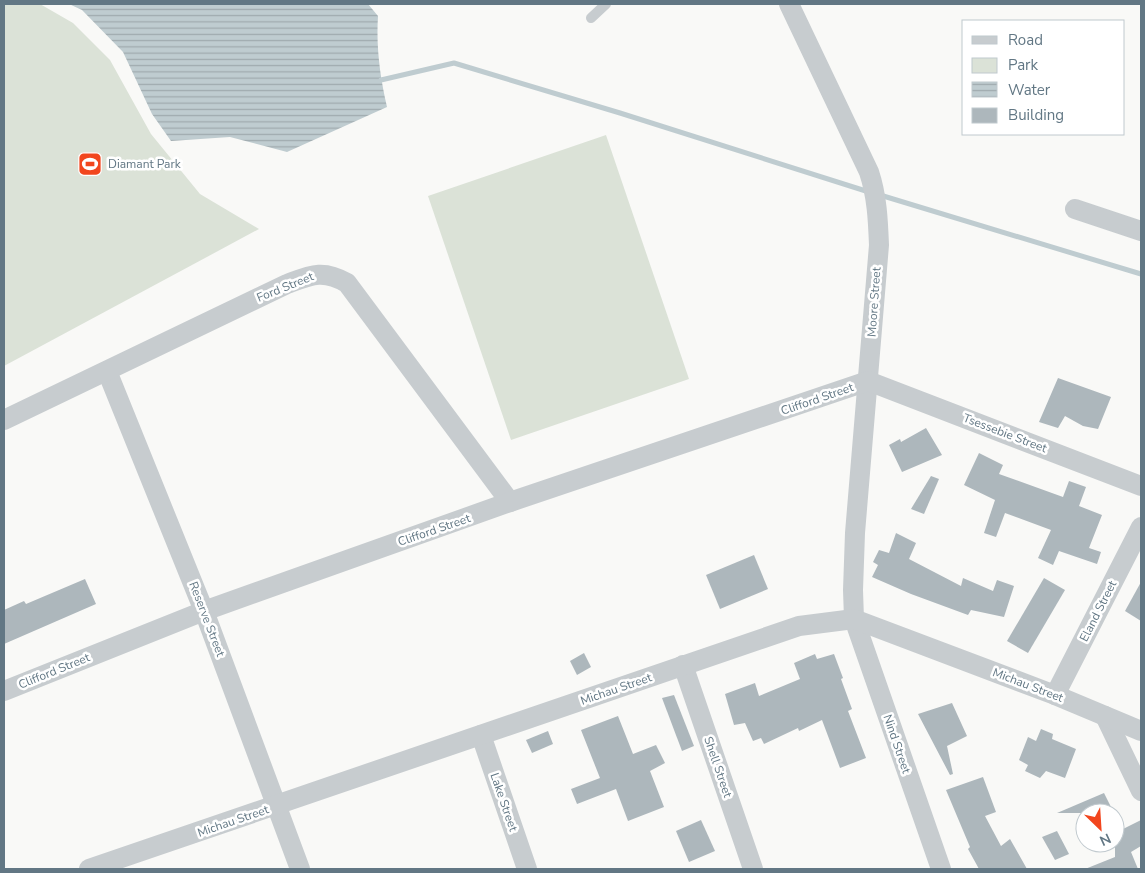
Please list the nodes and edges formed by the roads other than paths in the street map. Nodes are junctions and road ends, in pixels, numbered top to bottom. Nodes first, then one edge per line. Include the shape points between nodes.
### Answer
1 (606, 4) edge
2 (788, 4) edge
3 (591, 18) dead end
4 (1074, 209) dead end
5 (1141, 231) edge
6 (107, 371) junction
7 (868, 381) junction
8 (4, 420) edge
9 (1141, 486) edge
10 (510, 502) junction
11 (1141, 527) edge
12 (204, 611) junction
13 (854, 619) junction
14 (683, 665) junction
15 (4, 691) edge
16 (1055, 695) junction
17 (1105, 716) junction
18 (1141, 731) edge
19 (481, 735) junction
20 (1141, 791) edge
21 (276, 806) junction
22 (89, 869) edge
23 (300, 869) edge
24 (527, 869) edge
25 (753, 869) edge
26 (941, 869) edge

1 - 3 lane
2 - 7 street, Moore Street via 869,172 875,192 879,245
4 - 5 street
6 - 8 street, Ford Street
6 - 10 street, Ford Street via 286,284 320,273 335,276 347,283
6 - 12 street, Reserve Street
7 - 9 street, Tsessebie Street
7 - 10 street, Clifford Street
7 - 13 street, Moore Street via 855,533
10 - 12 street, Clifford Street
11 - 16 street, Eland Street
12 - 15 street, Clifford Street
12 - 21 street, Reserve Street
13 - 14 street, Michau Street via 798,626
13 - 16 street, Michau Street
13 - 26 street, Nind Street
14 - 19 street, Michau Street
14 - 25 street, Shell Street
16 - 17 street, Michau Street
17 - 18 street, Michau Street
17 - 20 street
19 - 21 street, Michau Street
19 - 24 street, Lake Street
21 - 22 street, Michau Street
21 - 23 street, Reserve Street

